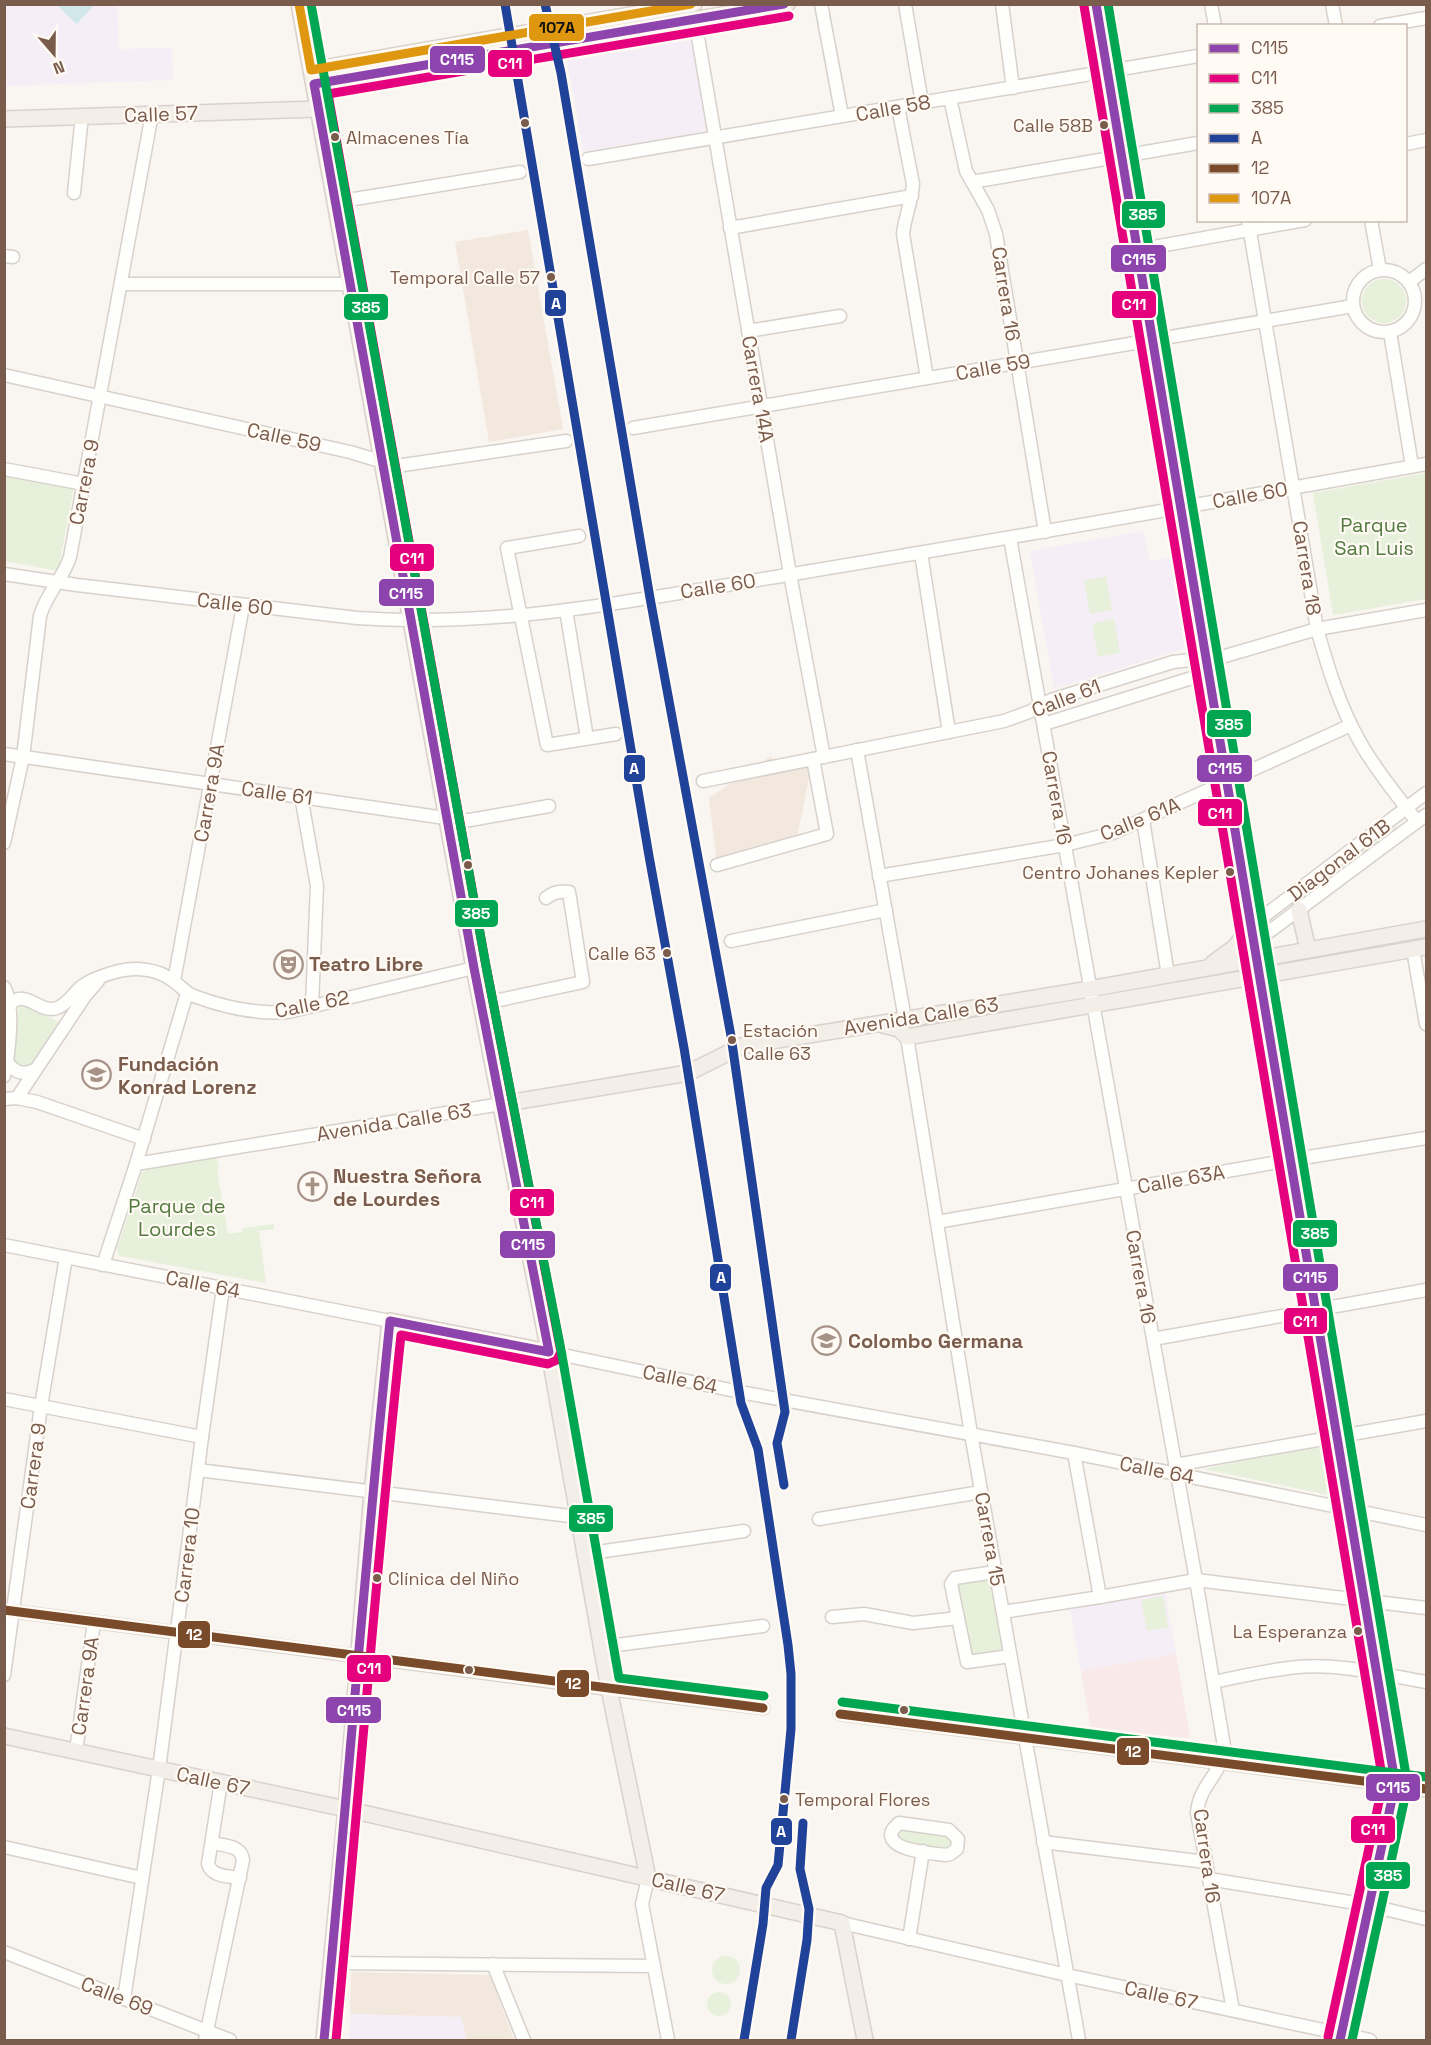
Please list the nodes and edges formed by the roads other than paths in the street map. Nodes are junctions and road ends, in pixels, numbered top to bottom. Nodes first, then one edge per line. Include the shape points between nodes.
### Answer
1 (299, 4) edge
2 (694, 4) edge
3 (787, 4) edge
4 (821, 4) edge
5 (906, 4) edge
6 (1002, 4) edge
7 (1096, 4) edge
8 (1211, 4) edge
9 (1332, 4) edge
10 (747, 8) edge
11 (1426, 18) edge
12 (695, 20) junction
13 (1215, 24) edge
14 (1336, 24) edge
15 (1392, 24) edge
16 (1197, 56) edge
17 (1107, 72) junction
18 (312, 77) junction
19 (1012, 88) junction
20 (950, 98) junction
21 (922, 103) junction
22 (898, 107) junction
23 (318, 109) junction
24 (152, 114) junction
25 (82, 116) junction
26 (842, 117) junction
27 (4, 118) edge
28 (714, 138) junction
29 (1426, 140) edge
30 (1197, 142) edge
31 (1407, 144) edge
32 (1121, 156) junction
33 (588, 159) dead end
34 (520, 172) dead end
35 (972, 182) junction
36 (75, 193) dead end
37 (912, 196) junction
38 (336, 202) junction
39 (1283, 222) edge
40 (1371, 222) edge
41 (1249, 225) edge
42 (730, 228) junction
43 (1137, 250) junction
44 (1426, 269) edge
45 (1380, 270) junction
46 (1409, 282) junction
47 (121, 284) junction
48 (351, 284) junction
49 (1353, 306) junction
50 (1414, 309) junction
51 (1426, 314) edge
52 (840, 316) dead end
53 (1265, 321) junction
54 (748, 331) junction
55 (1390, 332) junction
56 (1152, 340) junction
57 (1017, 363) junction
58 (4, 375) edge
59 (927, 378) junction
60 (101, 397) junction
61 (761, 407) junction
62 (633, 428) dead end
63 (566, 441) dead end
64 (383, 462) junction
65 (1426, 464) edge
66 (1412, 466) junction
67 (4, 469) edge
68 (84, 484) junction
69 (1293, 488) junction
70 (1181, 508) junction
71 (1045, 532) junction
72 (579, 536) dead end
73 (1010, 538) junction
74 (921, 553) junction
75 (4, 574) edge
76 (790, 574) junction
77 (58, 582) junction
78 (243, 606) junction
79 (566, 610) junction
80 (1426, 610) edge
81 (520, 615) junction
82 (411, 621) junction
83 (1317, 629) junction
84 (1206, 666) junction
85 (1041, 705) junction
86 (1044, 724) junction
87 (1351, 725) junction
88 (949, 732) junction
89 (616, 734) dead end
90 (587, 738) junction
91 (856, 750) junction
92 (4, 754) edge
93 (23, 757) junction
94 (818, 758) junction
95 (703, 781) dead end
96 (1226, 782) junction
97 (210, 784) junction
98 (1426, 793) edge
99 (301, 796) junction
100 (549, 806) dead end
101 (1407, 808) junction
102 (1422, 818) edge
103 (447, 819) junction
104 (1143, 820) junction
105 (4, 843) edge
106 (1065, 845) junction
107 (717, 865) dead end
108 (879, 876) junction
109 (546, 898) dead end
110 (886, 910) junction
111 (1299, 910) junction
112 (1251, 926) junction
113 (1426, 929) edge
114 (731, 941) dead end
115 (1420, 949) edge
116 (1308, 950) junction
117 (1256, 951) junction
118 (474, 968) junction
119 (1201, 969) junction
120 (1168, 975) junction
121 (102, 976) junction
122 (1260, 977) junction
123 (174, 981) junction
124 (4, 987) edge
125 (1091, 988) junction
126 (187, 993) junction
127 (10, 1003) junction
128 (482, 1004) junction
129 (312, 1005) junction
130 (1094, 1006) junction
131 (905, 1018) junction
132 (1426, 1024) edge
133 (866, 1025) junction
134 (907, 1037) junction
135 (7, 1062) junction
136 (34, 1070) junction
137 (4, 1076) edge
138 (11, 1099) edge
139 (501, 1104) junction
140 (1426, 1138) edge
141 (144, 1139) junction
142 (1290, 1160) junction
143 (136, 1164) junction
144 (1125, 1189) junction
145 (937, 1222) junction
146 (4, 1245) edge
147 (66, 1257) junction
148 (103, 1265) junction
149 (223, 1288) junction
150 (1426, 1290) edge
151 (1315, 1310) junction
152 (390, 1321) junction
153 (1152, 1339) junction
154 (549, 1352) junction
155 (4, 1399) edge
156 (41, 1406) junction
157 (1426, 1421) edge
158 (971, 1434) junction
159 (202, 1437) junction
160 (1336, 1437) junction
161 (1074, 1453) junction
162 (1176, 1469) junction
163 (198, 1470) junction
164 (372, 1492) junction
165 (981, 1492) junction
166 (1348, 1509) junction
167 (578, 1517) junction
168 (819, 1519) dead end
169 (1426, 1525) edge
170 (744, 1531) dead end
171 (584, 1554) junction
172 (995, 1572) junction
173 (1196, 1580) junction
174 (1100, 1597) junction
175 (1364, 1600) junction
176 (1426, 1608) edge
177 (9, 1610) edge
178 (1002, 1612) junction
179 (832, 1617) dead end
180 (958, 1618) junction
181 (94, 1622) junction
182 (763, 1626) dead end
183 (177, 1633) junction
184 (601, 1647) junction
185 (359, 1656) junction
186 (1010, 1656) junction
187 (1376, 1673) junction
188 (4, 1675) edge
189 (1214, 1682) junction
190 (1426, 1682) edge
191 (609, 1689) junction
192 (763, 1708) dead end
193 (840, 1714) dead end
194 (4, 1736) edge
195 (1025, 1738) junction
196 (76, 1751) junction
197 (1221, 1763) junction
198 (159, 1769) junction
199 (221, 1782) junction
200 (1394, 1785) junction
201 (1426, 1789) edge
202 (346, 1809) junction
203 (1043, 1842) junction
204 (212, 1843) junction
205 (4, 1847) edge
206 (923, 1851) junction
207 (1206, 1862) junction
208 (142, 1878) junction
209 (240, 1878) junction
210 (648, 1878) junction
211 (1209, 1879) junction
212 (1368, 1905) junction
213 (1426, 1919) edge
214 (842, 1923) junction
215 (909, 1939) junction
216 (4, 1952) edge
217 (331, 1963) junction
218 (493, 1964) junction
219 (654, 1966) junction
220 (1067, 1975) junction
221 (123, 1999) junction
222 (1233, 2010) junction
223 (206, 2036) edge
224 (1341, 2037) edge
225 (230, 2040) edge
226 (324, 2040) edge
227 (524, 2040) edge
228 (668, 2040) edge
229 (865, 2040) edge
230 (1079, 2040) edge
231 (1370, 2040) edge

1 - 18 main road
2 - 18 main road
3 - 10 main road
4 - 26 street
5 - 21 street
6 - 19 street
7 - 17 main road
8 - 13 street
9 - 14 street
10 - 12 main road
11 - 15 street
12 - 18 main road
12 - 28 street, Carrera 14A
16 - 17 street, Calle 58
17 - 19 street, Calle 58
17 - 32 main road
18 - 23 main road
19 - 20 street, Calle 58
20 - 21 street, Calle 58
20 - 35 street, Carrera 16 via 966,171
21 - 22 street, Calle 58
22 - 26 street, Calle 58
22 - 37 street
23 - 24 main road, Calle 57
23 - 38 main road
24 - 25 main road, Calle 57
24 - 47 street, Carrera 9
25 - 27 main road, Calle 57
25 - 36 street
26 - 28 street, Calle 58
28 - 33 street, Calle 58
28 - 42 street, Carrera 14A
29 - 31 street
30 - 32 street
32 - 35 street
32 - 43 main road
34 - 38 street
35 - 57 street, Carrera 16 via 996,234
37 - 42 street
37 - 59 street via 903,234
38 - 48 main road
39 - 41 street
40 - 45 street
41 - 43 street
41 - 53 street, Carrera 18
42 - 54 street, Carrera 14A
43 - 56 main road
44 - 46 street
45 - 46 street via 1396,272
45 - 49 street via 1362,280 1354,292
46 - 50 street via 1415,295
47 - 48 street
47 - 60 street, Carrera 9
48 - 64 main road
49 - 53 street, Calle 59
49 - 55 street via 1363,324 1376,331
50 - 51 street
50 - 55 street via 1408,321
52 - 54 street
53 - 56 street, Calle 59
53 - 69 street, Carrera 18
54 - 61 street, Carrera 14A
55 - 66 street
56 - 57 street, Calle 59
56 - 70 main road
57 - 59 street, Calle 59
57 - 71 street, Carrera 16
58 - 60 street, Calle 59
59 - 61 street, Calle 59
60 - 64 street, Calle 59
60 - 68 street, Carrera 9
61 - 62 street, Calle 59
61 - 76 street, Carrera 14A
63 - 64 street, Calle 59 via 418,464
64 - 82 main road
65 - 66 street, Calle 60
66 - 69 street, Calle 60
67 - 68 street
68 - 77 street, Carrera 9 via 70,557
69 - 70 street, Calle 60
69 - 83 street, Carrera 18
70 - 71 street, Calle 60
70 - 84 main road
71 - 73 street, Calle 60
72 - 81 street via 507,548
73 - 74 street, Calle 60
73 - 85 street, Carrera 16
74 - 76 street, Calle 60
74 - 88 street
75 - 77 street, Calle 60
76 - 79 street, Calle 60
76 - 94 street, Carrera 14A
77 - 78 street, Calle 60
77 - 93 street, Carrera 9 via 40,616
78 - 82 street, Calle 60
78 - 97 street, Carrera 9A
79 - 81 street, Calle 60
79 - 90 street
80 - 83 street, Calle 61
81 - 82 street, Calle 60
81 - 90 street via 547,745
82 - 103 main road
83 - 84 street, Calle 61 via 1225,656
83 - 87 street, Carrera 18
84 - 85 street, Calle 61 via 1173,662
84 - 86 street, Calle 61
84 - 96 main road
85 - 86 street, Carrera 16
85 - 88 street, Calle 61 via 1004,721
86 - 106 street, Carrera 16
87 - 96 street, Calle 61A
87 - 101 street, Carrera 18 via 1373,763
88 - 91 street, Calle 61
89 - 90 street
91 - 94 street, Calle 61
91 - 108 street
92 - 93 street, Calle 61
93 - 97 street, Calle 61
93 - 105 street, Carrera 9
94 - 95 street, Calle 61
94 - 107 street, Carrera 14A via 827,834
96 - 104 street, Calle 61A
96 - 112 main road
97 - 99 street, Calle 61
97 - 123 street, Carrera 9A
98 - 101 street, Diagonal 61B
99 - 103 street, Calle 61
99 - 129 street via 317,886
100 - 103 street, Calle 61 via 470,820
101 - 102 street, Carrera 18
101 - 112 street, Diagonal 61B
102 - 111 street, Diagonal 61B
103 - 118 main road
104 - 106 street, Calle 61A via 1113,833
104 - 120 street
106 - 108 street, Calle 61A
106 - 125 street, Carrera 16
108 - 110 street
109 - 128 street via 553,893 569,892 583,982
110 - 114 street
110 - 131 street
111 - 116 main road
111 - 117 street, Diagonal 61B
112 - 117 main road
112 - 119 main road via 1229,953
113 - 116 main road, Avenida Calle 63
115 - 122 main road, Avenida Calle 63
115 - 132 street
116 - 117 main road, Avenida Calle 63
117 - 119 main road, Avenida Calle 63
117 - 122 main road
118 - 128 main road
118 - 129 street, Calle 62
119 - 120 main road, Avenida Calle 63
120 - 125 main road, Avenida Calle 63
121 - 123 street, Calle 62 via 142,969
121 - 127 street, Calle 62 via 84,985 58,1008 47,1009 24,999
121 - 136 street
122 - 130 main road, Avenida Calle 63
122 - 142 main road
123 - 126 street, Calle 62
124 - 127 street
125 - 130 street, Carrera 16
125 - 131 main road, Avenida Calle 63
126 - 129 street, Calle 62 via 272,1013
126 - 141 street
127 - 135 street
128 - 139 main road
130 - 134 main road, Avenida Calle 63
130 - 144 street, Carrera 16
131 - 133 main road, Avenida Calle 63
133 - 134 main road via 892,1026
133 - 139 main road, Avenida Calle 63 via 742,1046 688,1073
134 - 145 street, Carrera 15
135 - 136 street via 16,1072
135 - 137 street
136 - 138 street
138 - 141 street via 37,1102
139 - 143 street, Avenida Calle 63
139 - 154 main road
140 - 142 street, Calle 63A
141 - 143 street
142 - 144 street, Calle 63A
142 - 151 main road
143 - 148 street
144 - 145 street, Calle 63A
144 - 153 street, Carrera 16
145 - 158 street, Carrera 15
146 - 147 street, Calle 64
147 - 148 street, Calle 64
147 - 156 street, Carrera 9
148 - 149 street, Calle 64
149 - 152 street, Calle 64
149 - 159 street, Carrera 10
150 - 151 street
151 - 153 street
151 - 160 main road
152 - 154 main road, Calle 64
152 - 164 main road
153 - 162 street, Carrera 16
154 - 158 street, Calle 64
154 - 167 main road
155 - 156 street
156 - 159 street
156 - 177 street, Carrera 9
157 - 160 street
158 - 161 street, Calle 64
158 - 165 street, Carrera 15
159 - 163 street, Carrera 10
160 - 162 street
160 - 166 main road
161 - 162 street, Calle 64
161 - 174 street
162 - 166 street, Calle 64
162 - 173 street, Carrera 16
163 - 164 street
163 - 183 street, Carrera 10
164 - 167 street
164 - 185 main road
165 - 168 street
165 - 172 street, Carrera 15
166 - 169 street, Calle 64
166 - 175 main road
167 - 171 main road
170 - 171 street
171 - 184 main road
172 - 178 street, Carrera 15
172 - 180 street via 952,1580
173 - 174 street
173 - 175 street
173 - 189 street, Carrera 16
174 - 178 street
175 - 176 street
175 - 187 main road
177 - 181 street
177 - 188 street, Carrera 9
178 - 186 street, Carrera 15
179 - 180 street via 864,1614 914,1623
180 - 186 street via 967,1662
181 - 183 street
181 - 196 street, Carrera 9A
182 - 184 street
183 - 185 street
183 - 198 street, Carrera 10
184 - 191 main road
185 - 191 street
185 - 202 main road
186 - 195 street, Carrera 15
187 - 189 street via 1299,1667
187 - 190 street
187 - 200 main road
189 - 197 street, Carrera 16 via 1224,1746
191 - 192 street
191 - 210 main road
193 - 195 street
194 - 196 main road, Calle 67
195 - 197 street
195 - 203 street, Carrera 15
196 - 198 main road, Calle 67
197 - 200 street
197 - 207 street, Carrera 16 via 1198,1802
198 - 199 main road, Calle 67
198 - 208 street, Carrera 10
199 - 202 main road, Calle 67
199 - 204 street
200 - 201 main road
200 - 212 main road
202 - 210 main road, Calle 67
202 - 217 main road
203 - 207 street
203 - 220 street, Carrera 15
204 - 209 street via 238,1848 242,1853
204 - 209 street via 210,1870
205 - 208 street
206 - 206 street via 950,1854 957,1849 958,1839 949,1830 903,1823 893,1829 895,1845
206 - 215 street
207 - 211 street, Carrera 16
208 - 221 street, Carrera 10
209 - 223 street
210 - 214 main road, Calle 67
210 - 219 street via 642,1904
211 - 212 street
211 - 222 street, Carrera 16
212 - 213 street
212 - 224 main road
214 - 215 street, Calle 67
214 - 229 main road
215 - 220 street, Calle 67
216 - 221 street, Calle 69
217 - 218 street
217 - 226 main road
218 - 219 street
218 - 227 street
219 - 228 street
220 - 222 street, Calle 67
220 - 230 street, Carrera 15
221 - 223 street, Calle 69
222 - 224 street, Calle 67
223 - 225 street, Calle 69
224 - 231 street, Calle 67

